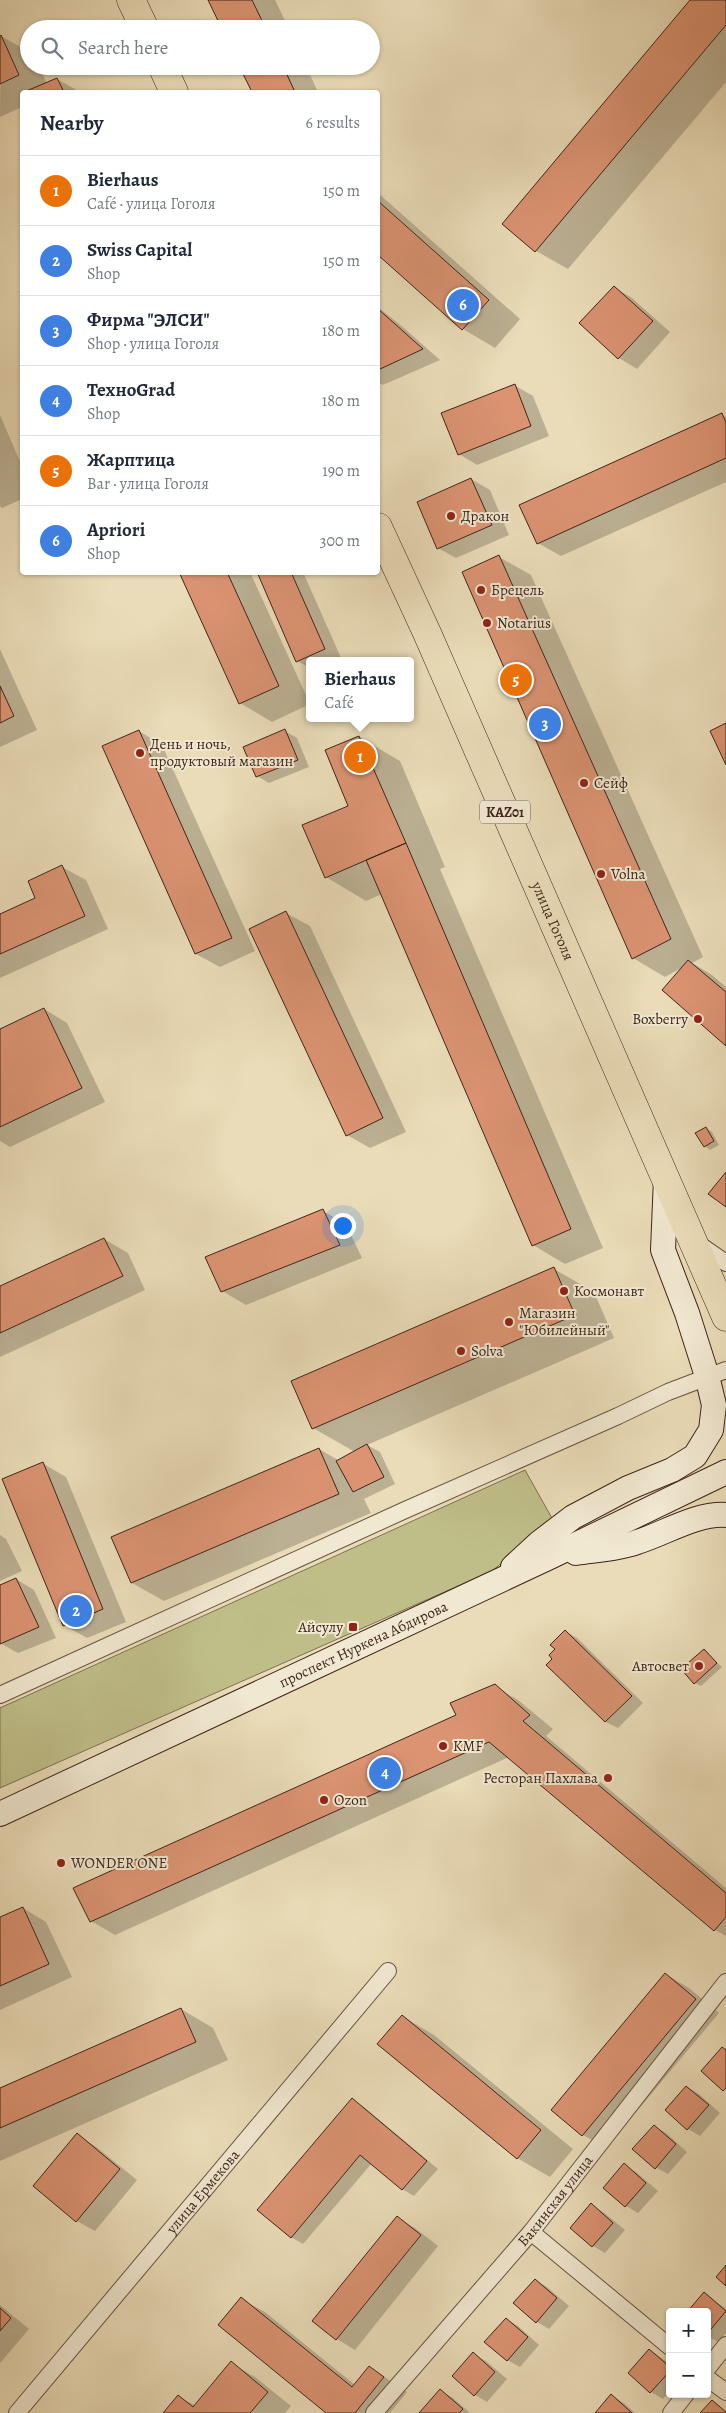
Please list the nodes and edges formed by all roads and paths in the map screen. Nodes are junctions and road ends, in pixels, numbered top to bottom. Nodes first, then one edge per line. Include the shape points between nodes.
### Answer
1 (131, 0) edge
2 (140, 20) edge
3 (166, 75) edge
4 (173, 90) edge
5 (380, 531) edge
6 (666, 1177) junction
7 (694, 1242) junction
8 (726, 1263) edge
9 (726, 1317) edge
10 (716, 1373) edge
11 (726, 1472) edge
12 (726, 1514) edge
13 (550, 1557) junction
14 (497, 1582) junction
15 (0, 1695) edge
16 (0, 1814) edge
17 (388, 1971) dead end
18 (726, 1982) edge
19 (531, 2232) junction
20 (666, 2344) edge
21 (726, 2345) edge
22 (711, 2364) edge
23 (711, 2381) edge
24 (726, 2392) edge
25 (683, 2398) edge
26 (17, 2413) edge
27 (374, 2413) edge
28 (671, 2413) edge

1 - 2 highway
3 - 4 highway
5 - 6 highway, улица Гоголя / KАZ01
6 - 7 highway, улица Гоголя / KАZ01
6 - 10 main road via 663,1250
7 - 8 street
7 - 9 highway, улица Гоголя / KАZ01
10 - 14 main road via 711,1430 695,1456 573,1517
10 - 15 street via 403,1511
11 - 13 main road, проспект Нуркена Абдирова
12 - 13 main road via 683,1524 636,1543
13 - 14 main road, проспект Нуркена Абдирова
14 - 16 main road, проспект Нуркена Абдирова
17 - 26 street, улица Ермекова
18 - 19 street, Бакинская улица
19 - 20 street
19 - 27 street, Бакинская улица
21 - 22 street
23 - 24 street
25 - 28 street

